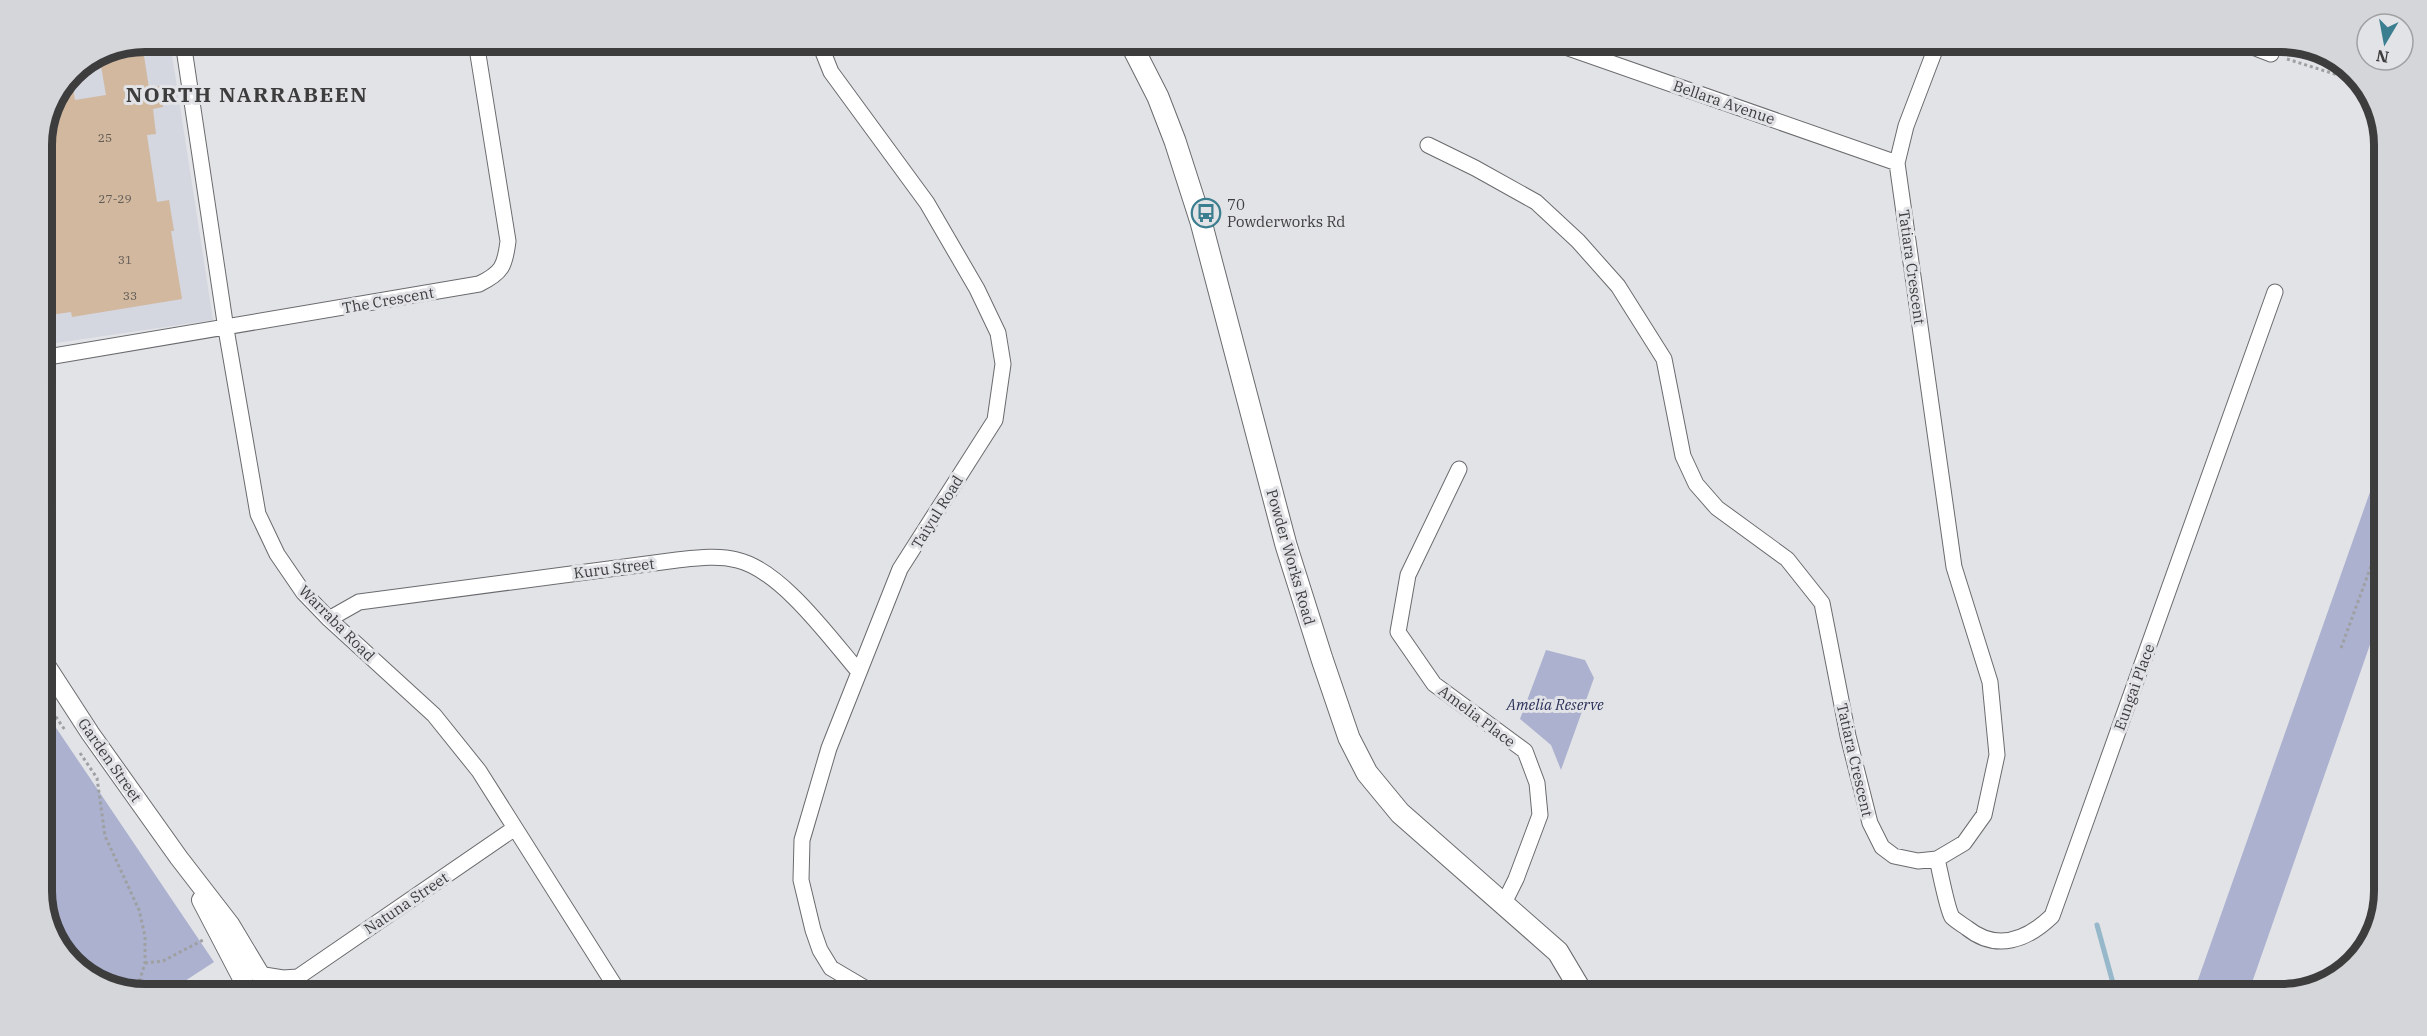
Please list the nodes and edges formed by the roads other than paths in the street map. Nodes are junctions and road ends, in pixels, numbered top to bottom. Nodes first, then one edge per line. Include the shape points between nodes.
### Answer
1 (184, 52) edge
2 (478, 52) edge
3 (823, 52) edge
4 (1135, 52) edge
5 (1580, 52) edge
6 (1934, 52) edge
7 (2266, 52) edge
8 (2271, 54) road end
9 (1428, 145) dead end
10 (1897, 163) junction
11 (2275, 292) dead end
12 (225, 329) junction
13 (53, 356) edge
14 (1459, 469) dead end
15 (329, 619) junction
16 (859, 672) junction
17 (53, 676) edge
18 (515, 828) junction
19 (179, 858) junction
20 (1937, 859) junction
21 (1504, 903) junction
22 (258, 974) junction
23 (298, 977) junction
24 (245, 984) edge
25 (265, 984) edge
26 (293, 984) edge
27 (614, 984) edge
28 (858, 984) edge
29 (1577, 984) edge

1 - 12 street, Warraba Road
2 - 12 street, The Crescent via 508,241 505,260 493,278 479,284
3 - 16 street, Taiyul Road via 831,72 927,203 977,289 998,333 1003,364 995,420 900,569
4 - 21 main road, Powder Works Road via 1158,97 1198,212 1286,545 1349,738 1367,773 1400,813
5 - 10 street, Bellara Avenue
6 - 10 street, Tatiara Crescent via 1906,126
7 - 8 street
9 - 20 street, Tatiara Crescent via 1536,202 1618,286 1664,359 1683,456 1696,484 1717,508 1787,559 1822,603 1848,736 1870,823 1882,847 1894,856 1917,861
10 - 20 street, Tatiara Crescent via 1954,567 1990,682 1997,755 1984,814 1964,843
11 - 20 street, Eungai Place via 2052,916 2037,931 2020,939 1999,941 1977,936 1952,916
12 - 13 street, The Crescent
12 - 15 street, Warraba Road via 258,514 283,564
14 - 21 street, Amelia Place via 1408,575 1398,632 1434,684 1525,751 1537,783 1540,815
15 - 16 street, Kuru Street via 359,602 703,557 737,560 762,571 794,597
15 - 18 street, Warraba Road via 434,715 479,771
16 - 28 street, Taiyul Road via 829,748 802,840 801,880 820,950 831,968
17 - 19 street, Garden Street
18 - 23 street, Natuna Street
18 - 27 street, Warraba Road
19 - 22 street, Garden Street via 230,924
19 - 24 street, Garden Street
21 - 29 main road, Powder Works Road via 1558,952
22 - 23 street
22 - 25 street, Garden Street
23 - 26 street, Natuna Street

